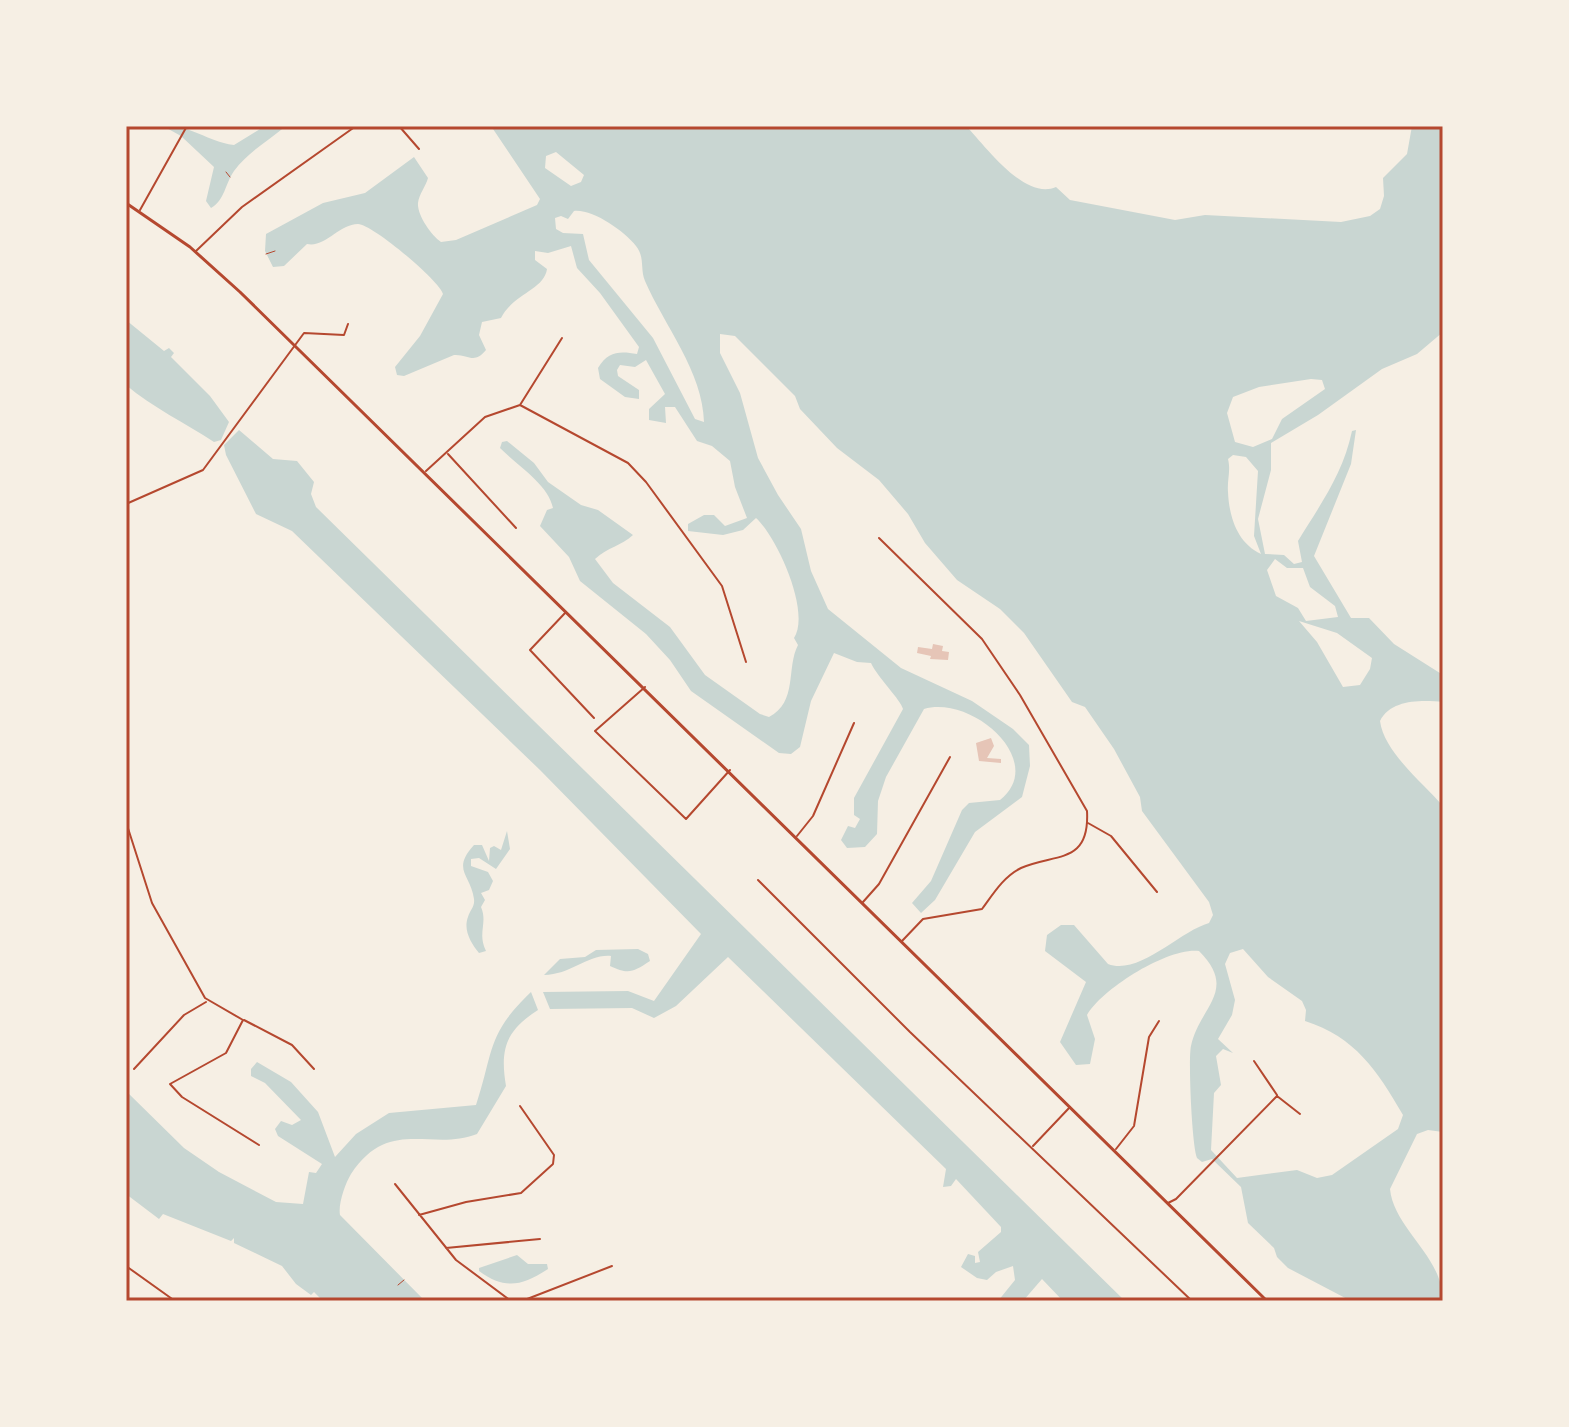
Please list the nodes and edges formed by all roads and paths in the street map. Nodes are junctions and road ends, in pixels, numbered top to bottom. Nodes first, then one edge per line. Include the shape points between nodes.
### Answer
1 (187, 126) edge
2 (356, 126) edge
3 (399, 126) edge
4 (419, 149) dead end
5 (226, 172) dead end
6 (230, 177) dead end
7 (126, 203) edge
8 (140, 211) junction
9 (195, 251) junction
10 (275, 251) dead end
11 (266, 254) dead end
12 (348, 324) dead end
13 (562, 338) dead end
14 (294, 345) junction
15 (520, 405) junction
16 (447, 453) junction
17 (425, 472) junction
18 (126, 504) edge
19 (516, 528) dead end
20 (879, 538) dead end
21 (567, 612) junction
22 (746, 662) dead end
23 (645, 687) junction
24 (594, 718) dead end
25 (854, 723) dead end
26 (950, 757) dead end
27 (730, 770) junction
28 (126, 822) edge
29 (1087, 823) junction
30 (797, 836) junction
31 (758, 880) dead end
32 (1157, 892) dead end
33 (863, 903) junction
34 (902, 942) junction
35 (207, 1001) junction
36 (243, 1020) junction
37 (1159, 1021) dead end
38 (1254, 1061) dead end
39 (134, 1069) dead end
40 (314, 1069) dead end
41 (1277, 1096) junction
42 (520, 1106) dead end
43 (1070, 1107) junction
44 (1300, 1114) dead end
45 (259, 1145) dead end
46 (1033, 1146) dead end
47 (1115, 1150) junction
48 (395, 1184) dead end
49 (1166, 1203) junction
50 (419, 1215) junction
51 (540, 1239) dead end
52 (445, 1248) junction
53 (126, 1266) edge
54 (612, 1266) dead end
55 (404, 1280) dead end
56 (398, 1285) dead end
57 (175, 1301) edge
58 (511, 1301) edge
59 (522, 1301) edge
60 (1192, 1301) edge
61 (1267, 1301) edge

1 - 8 street
2 - 9 street via 242,207
3 - 4 street
5 - 6 path
7 - 8 street
8 - 9 street
9 - 14 street
10 - 11 path
12 - 14 street via 344,335 304,333
13 - 15 street
14 - 17 street
14 - 18 street via 203,470
15 - 16 street via 485,417
15 - 22 street via 628,463 646,482 722,586
16 - 17 street
16 - 19 street
17 - 21 street
20 - 29 street via 982,639 1043,733 1087,811
21 - 23 street
21 - 24 street via 530,650
23 - 27 street
23 - 27 street via 595,731 613,750 686,819
25 - 30 street via 813,816
26 - 33 street via 879,884
27 - 30 street
28 - 35 street via 152,903
29 - 32 street via 1111,836
29 - 34 street via 1073,853 1023,867 982,909 923,919
30 - 33 street
31 - 60 street
33 - 34 street
34 - 43 street
35 - 36 street
35 - 39 street via 184,1015
36 - 40 street via 292,1045
36 - 45 street via 226,1053 170,1084
37 - 47 street via 1149,1037 1134,1126
38 - 41 street
41 - 44 street
41 - 49 street via 1176,1199
42 - 50 street via 554,1155 553,1164 521,1193
43 - 46 street
43 - 47 street
47 - 49 street
48 - 50 street
49 - 61 street
50 - 52 street
51 - 52 street
52 - 58 street
53 - 57 street
54 - 59 street
55 - 56 path

